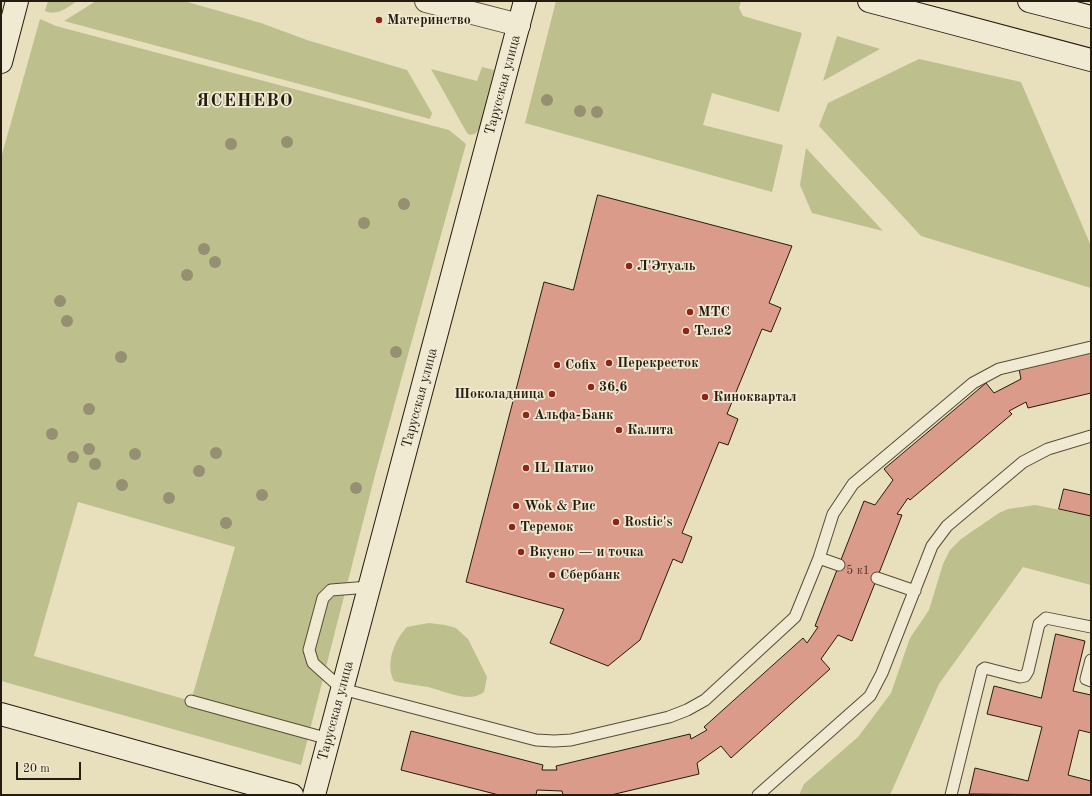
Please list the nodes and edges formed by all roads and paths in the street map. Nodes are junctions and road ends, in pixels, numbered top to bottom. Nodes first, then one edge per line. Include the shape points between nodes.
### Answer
1 (17, 1) edge
2 (426, 1) edge
3 (525, 1) edge
4 (869, 1) edge
5 (1029, 1) edge
6 (1091, 17) edge
7 (519, 25) junction
8 (1091, 60) edge
9 (1, 62) edge
10 (1091, 347) edge
11 (1091, 436) edge
12 (819, 558) junction
13 (839, 565) dead end
14 (877, 578) dead end
15 (369, 587) junction
16 (915, 591) junction
17 (1091, 627) edge
18 (1091, 660) edge
19 (1091, 680) edge
20 (342, 689) junction
21 (191, 701) dead end
22 (1, 714) edge
23 (329, 739) junction
24 (292, 795) edge
25 (314, 795) edge
26 (758, 795) edge
27 (951, 795) edge

1 - 9 main road
2 - 7 main road
3 - 7 main road, Тарусская улица
4 - 8 main road
5 - 6 main road
7 - 15 main road, Тарусская улица
10 - 12 lane via 999,369 973,383 853,484 833,514
11 - 16 lane via 1048,449 1023,462 947,526 932,546
12 - 13 lane
12 - 20 lane via 795,617 705,700 669,717 554,742 536,740
14 - 16 lane
15 - 20 main road, Тарусская улица
15 - 20 lane via 331,590 323,598 310,650 313,663
16 - 26 lane via 870,696
17 - 27 lane via 1046,618 1039,624 1025,676 985,668 982,670
18 - 19 lane via 1086,679
20 - 23 main road, Тарусская улица
21 - 23 lane
22 - 24 main road
23 - 25 main road, Тарусская улица

